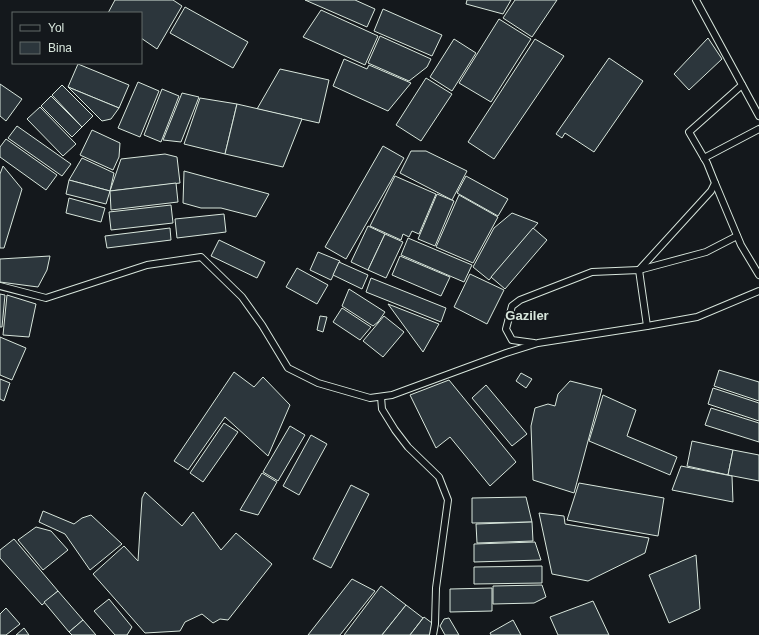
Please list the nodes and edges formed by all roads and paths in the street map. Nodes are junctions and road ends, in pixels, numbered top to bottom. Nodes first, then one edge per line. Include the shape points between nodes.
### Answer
1 (696, 0) edge
2 (742, 85) junction
3 (759, 116) edge
4 (759, 129) edge
5 (704, 158) junction
6 (715, 183) junction
7 (737, 236) junction
8 (639, 270) junction
9 (759, 275) edge
10 (0, 286) edge
11 (759, 291) edge
12 (647, 326) junction
13 (538, 343) junction
14 (382, 397) junction
15 (433, 635) edge

1 - 2 street
2 - 3 street
2 - 5 street via 689,132
4 - 5 street
5 - 6 street
6 - 7 street
6 - 8 street via 711,191
7 - 8 street via 706,252
7 - 9 street
8 - 12 street
8 - 13 street via 592,272 520,300 512,306 506,328 512,340
10 - 14 street via 46,298 147,264 201,257 242,297 288,368 318,383 370,398
11 - 12 street via 697,317
12 - 13 street
13 - 14 street
14 - 15 street via 382,409 395,430 408,447 439,477 448,500 436,588

